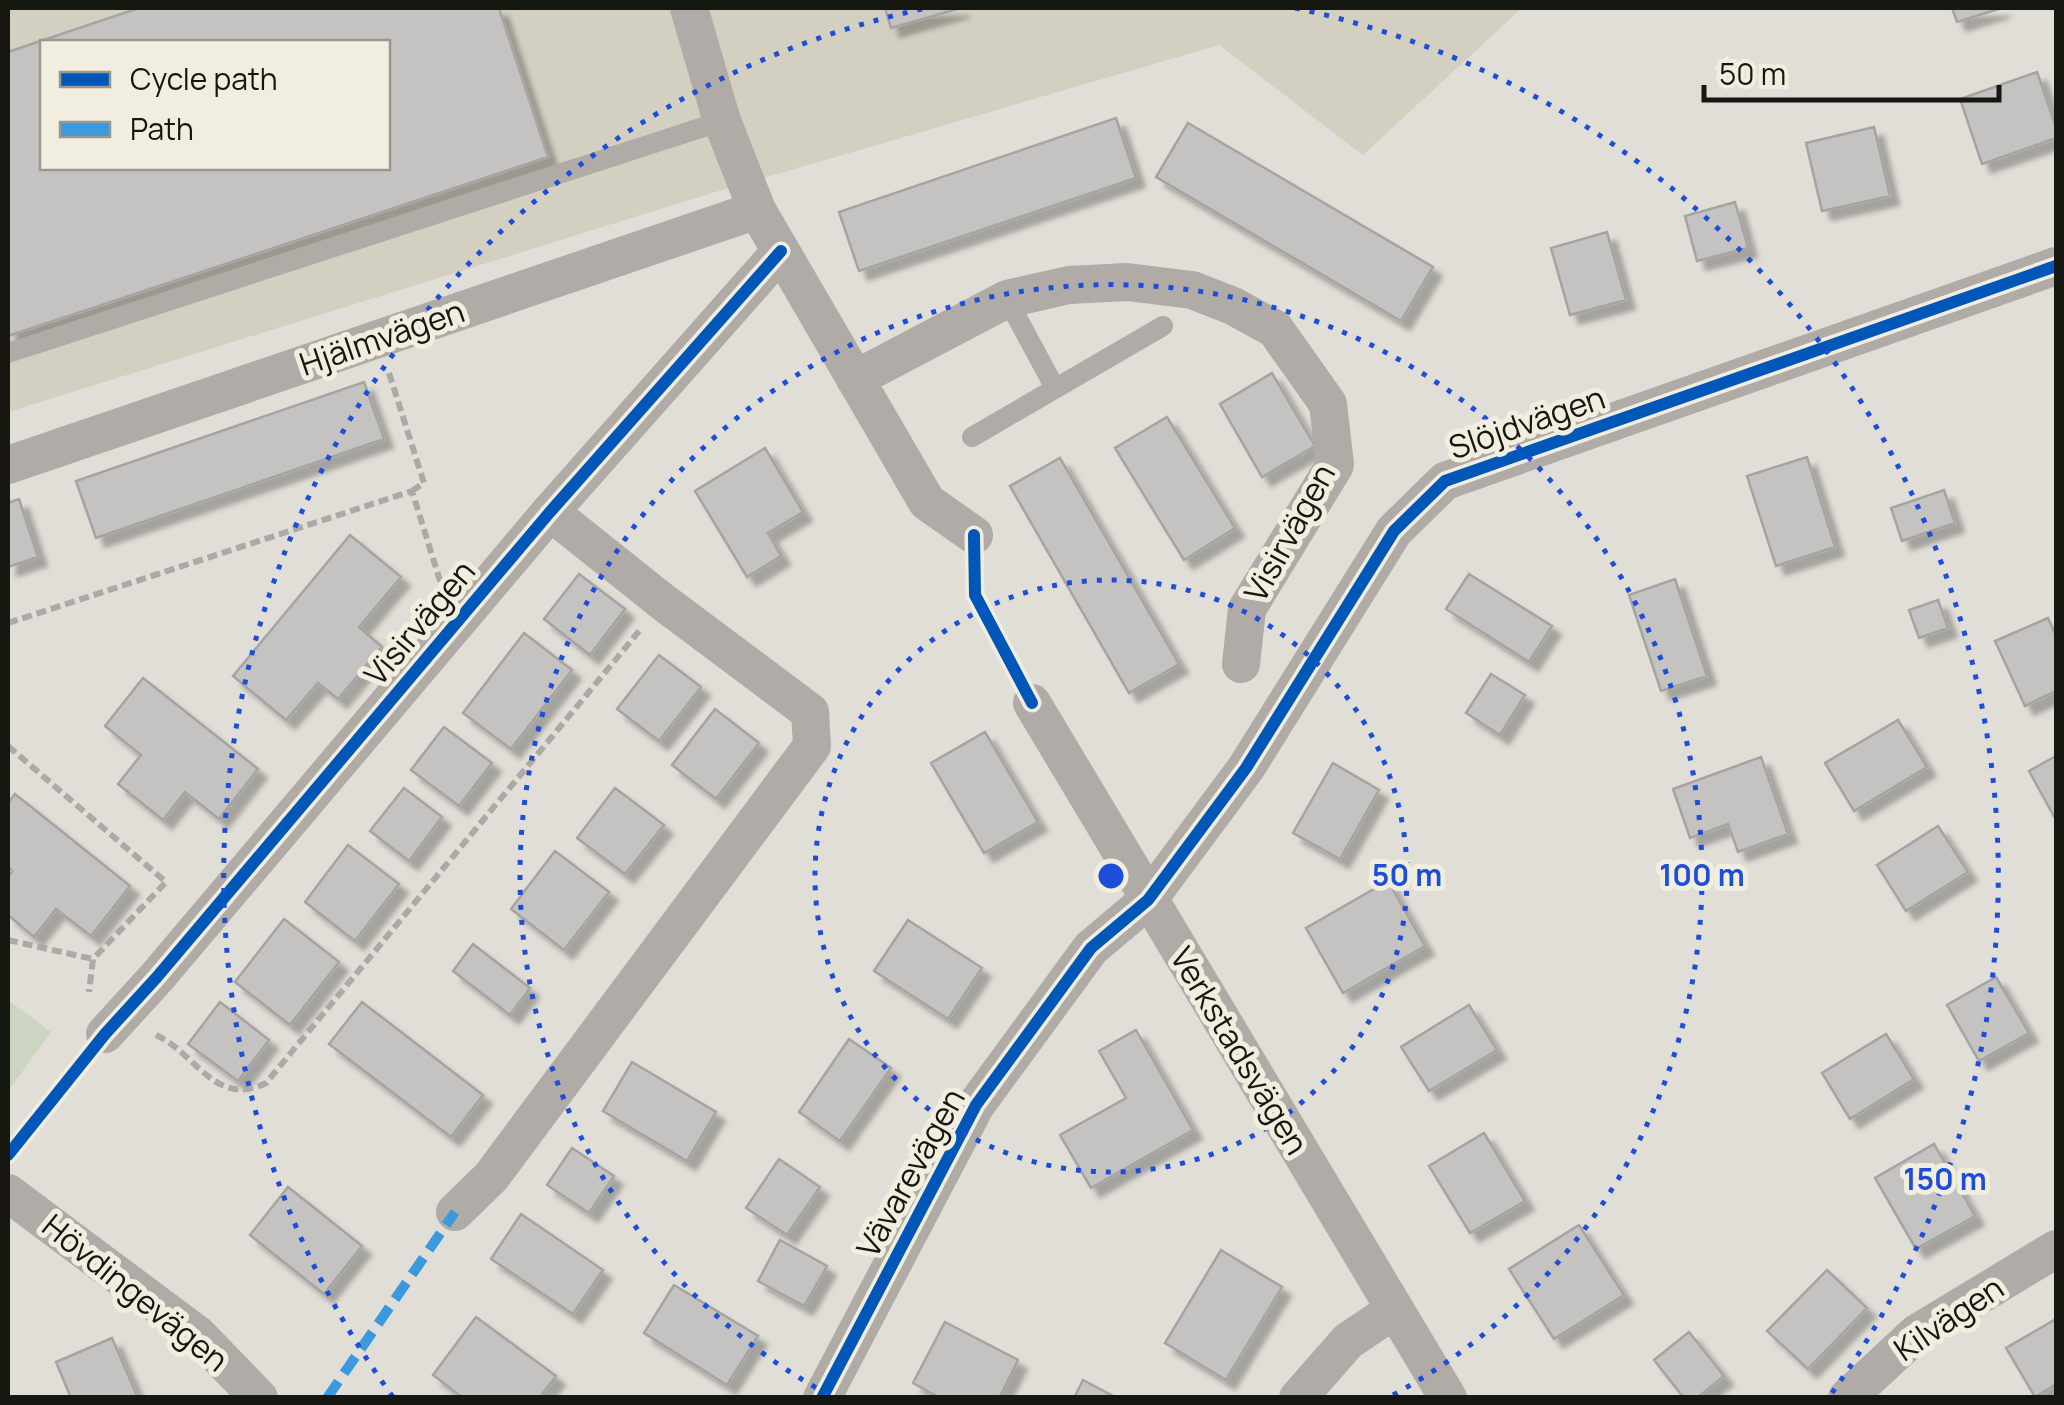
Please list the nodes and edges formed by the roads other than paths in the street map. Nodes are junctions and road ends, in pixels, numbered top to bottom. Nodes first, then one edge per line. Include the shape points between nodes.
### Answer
1 (688, 8) edge
2 (722, 121) junction
3 (756, 210) junction
4 (782, 252) junction
5 (2056, 266) edge
6 (1006, 299) junction
7 (1163, 326) dead end
8 (8, 353) edge
9 (855, 378) junction
10 (1056, 388) junction
11 (972, 437) dead end
12 (8, 465) edge
13 (550, 512) junction
14 (974, 535) dead end
15 (1241, 664) dead end
16 (1032, 702) dead end
17 (1148, 900) junction
18 (105, 1034) road end
19 (8, 1193) edge
20 (455, 1212) dead end
21 (2056, 1249) edge
22 (1394, 1310) junction
23 (260, 1398) edge
24 (822, 1398) edge
25 (1298, 1398) edge
26 (1448, 1398) edge
27 (1847, 1398) edge

1 - 2 street
2 - 3 street
2 - 8 lane
3 - 4 street
3 - 12 street, Hjälmvägen
4 - 9 street
4 - 13 street, Visirvägen
5 - 17 street, Slöjdvägen via 1444,481 1394,531 1246,768
6 - 9 street, Visirvägen
6 - 10 lane
6 - 15 street, Visirvägen via 1069,285 1126,282 1192,290 1275,329 1328,404 1336,465 1247,609
7 - 10 lane
9 - 14 street via 927,502
10 - 11 lane
13 - 18 street, Visirvägen
13 - 20 street via 810,712 812,746 491,1177
16 - 17 street, Verkstadsvägen
17 - 22 street, Verkstadsvägen
17 - 24 street, Vävarevägen via 1092,948 976,1105
19 - 23 street, Hövdingevägen via 198,1335
21 - 27 street, Kilvägen via 1917,1334
22 - 25 street via 1348,1341
22 - 26 street, Verkstadsvägen

